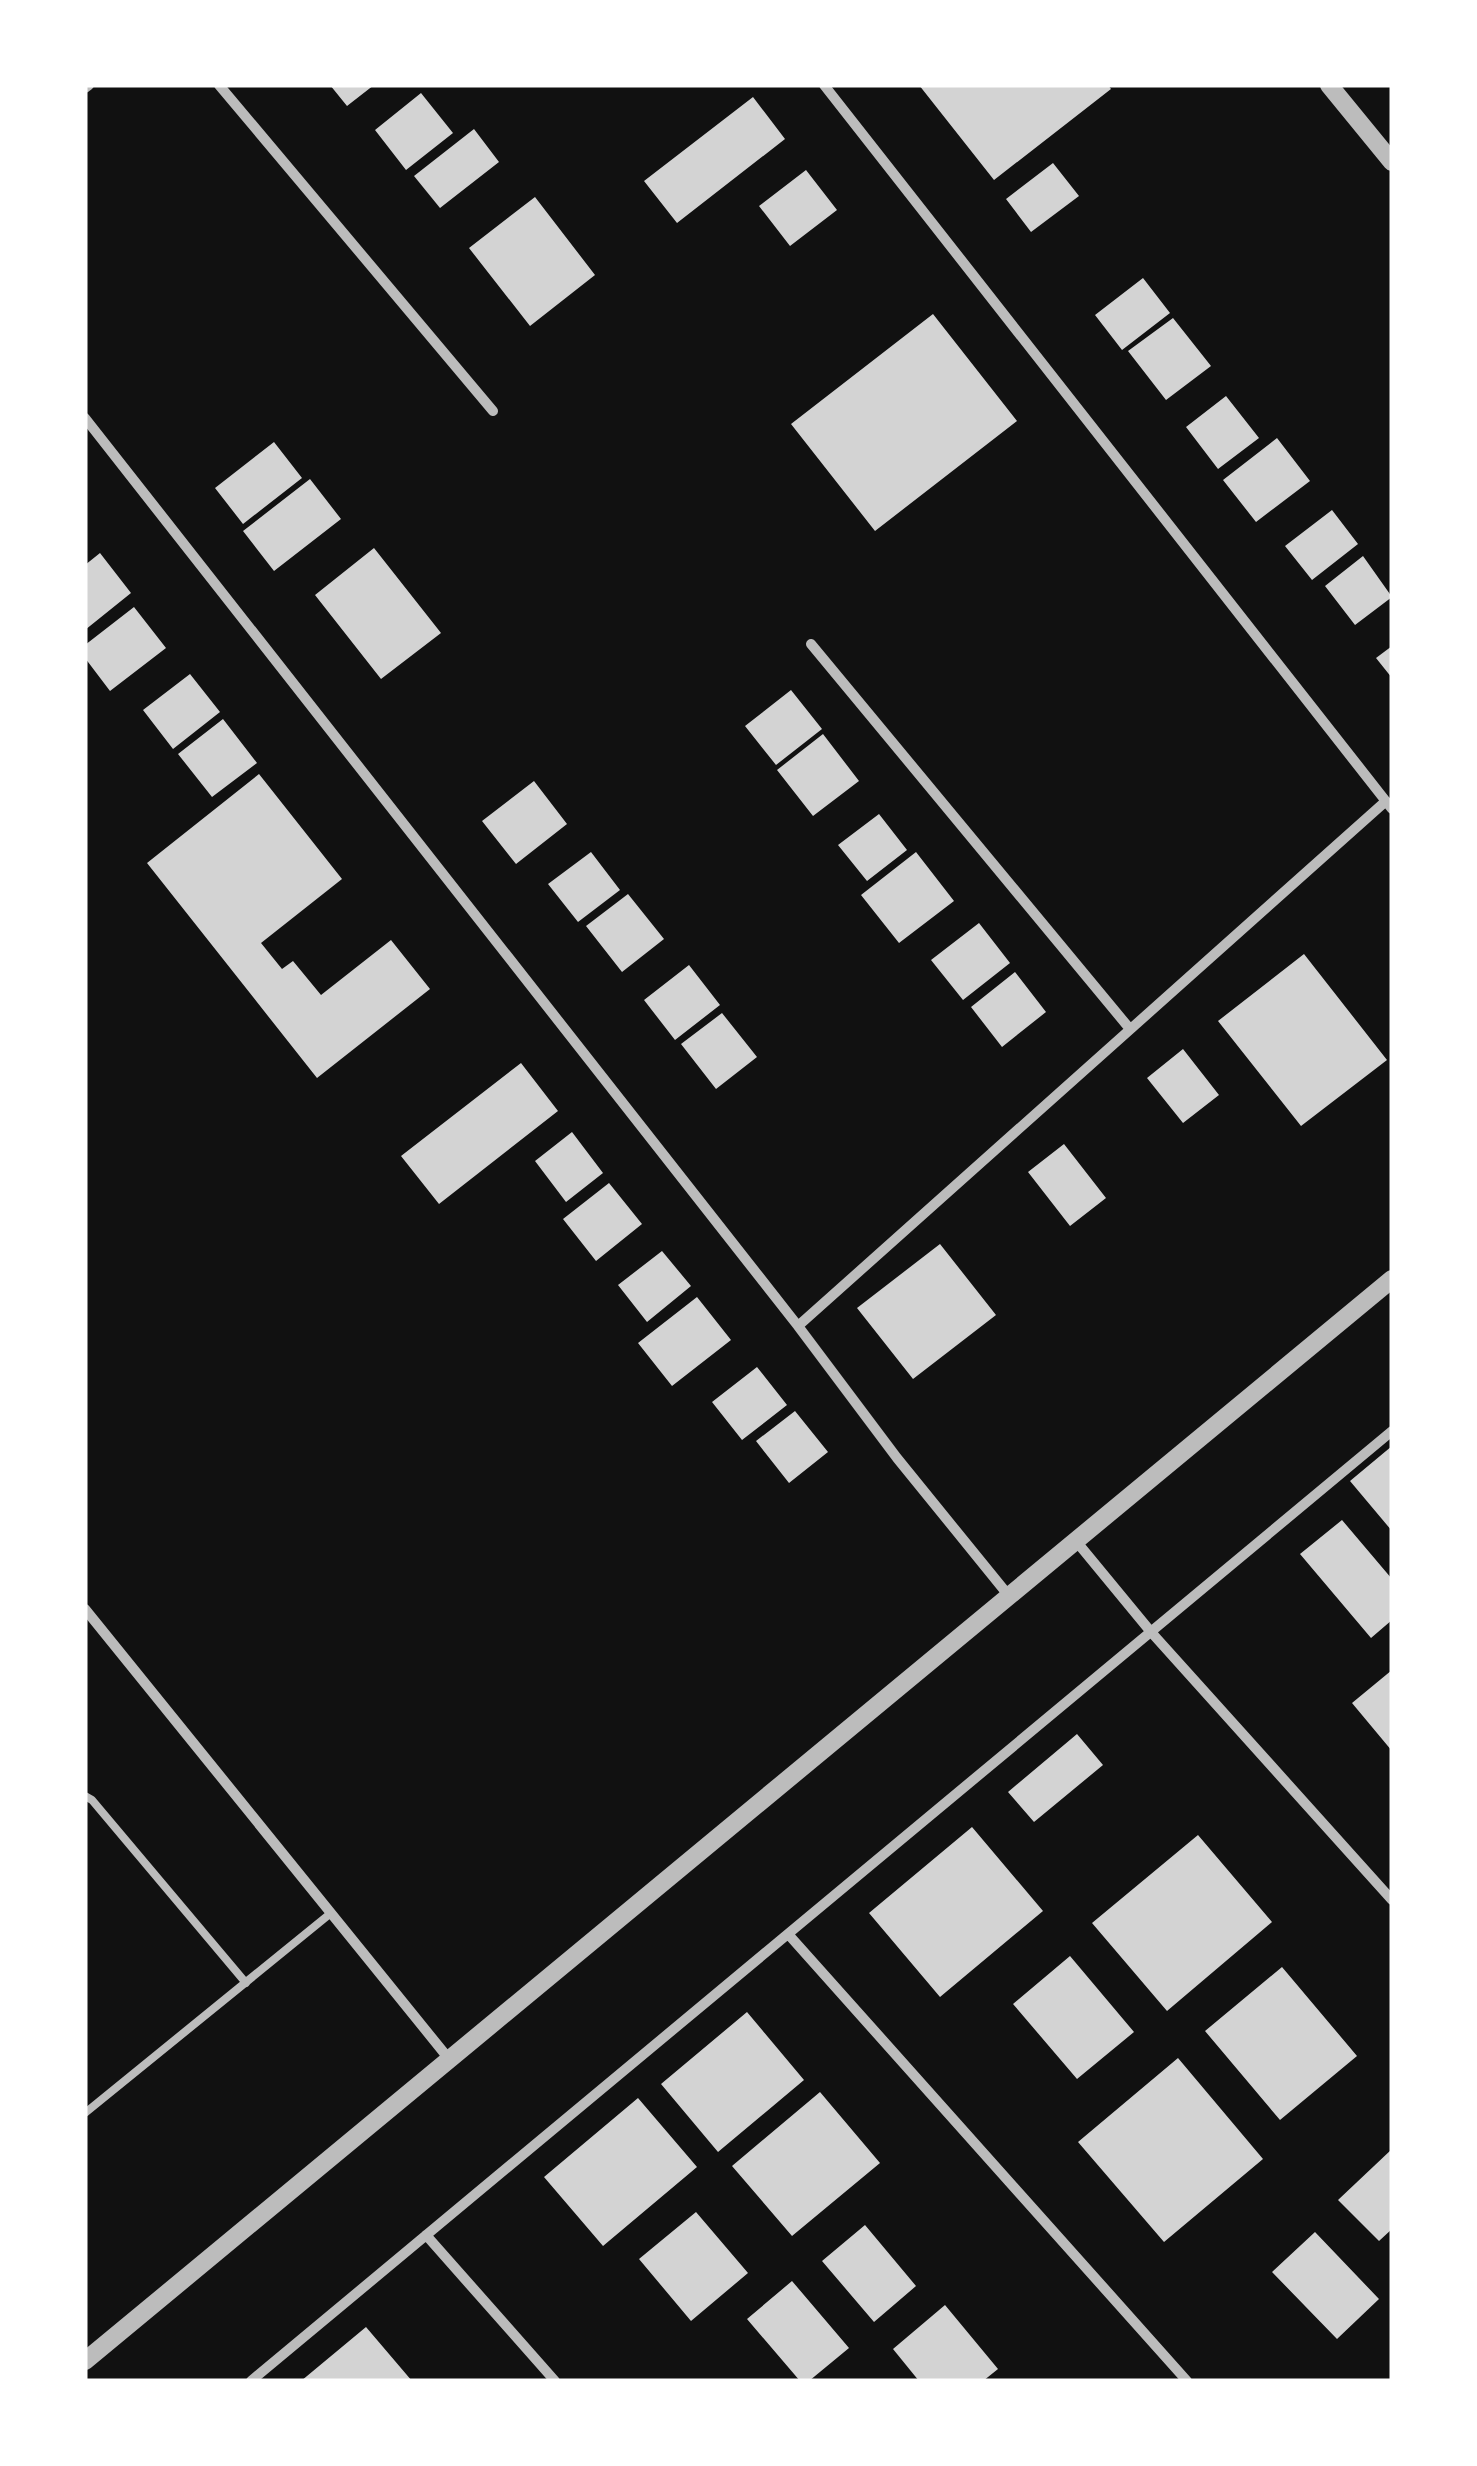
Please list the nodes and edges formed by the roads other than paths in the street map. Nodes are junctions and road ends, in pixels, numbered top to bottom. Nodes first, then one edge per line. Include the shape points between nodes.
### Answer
1 (218, 85) edge
2 (824, 85) edge
3 (1329, 85) edge
4 (1392, 162) edge
5 (493, 412) dead end
6 (85, 418) edge
7 (811, 644) dead end
8 (1389, 805) edge
9 (1130, 1029) junction
10 (1392, 1279) edge
11 (798, 1326) junction
12 (1392, 1431) edge
13 (1076, 1541) junction
14 (1009, 1596) junction
15 (85, 1609) edge
16 (1152, 1632) junction
17 (85, 1796) edge
18 (1392, 1900) edge
19 (331, 1914) junction
20 (788, 1934) junction
21 (246, 1983) junction
22 (449, 2059) junction
23 (85, 2113) edge
24 (426, 2235) junction
25 (85, 2361) edge
26 (251, 2381) edge
27 (555, 2381) edge
28 (1187, 2381) edge

1 - 5 street
2 - 8 street
3 - 4 street
6 - 11 street
7 - 9 street
8 - 9 street
9 - 11 street
10 - 13 street
11 - 14 street
12 - 16 street
13 - 14 street
13 - 16 street
14 - 22 street
15 - 19 street
16 - 18 street
16 - 20 street
17 - 21 lane
19 - 21 lane
19 - 22 street
20 - 24 street
20 - 28 street
21 - 23 lane
22 - 25 street
24 - 26 street
24 - 27 street

